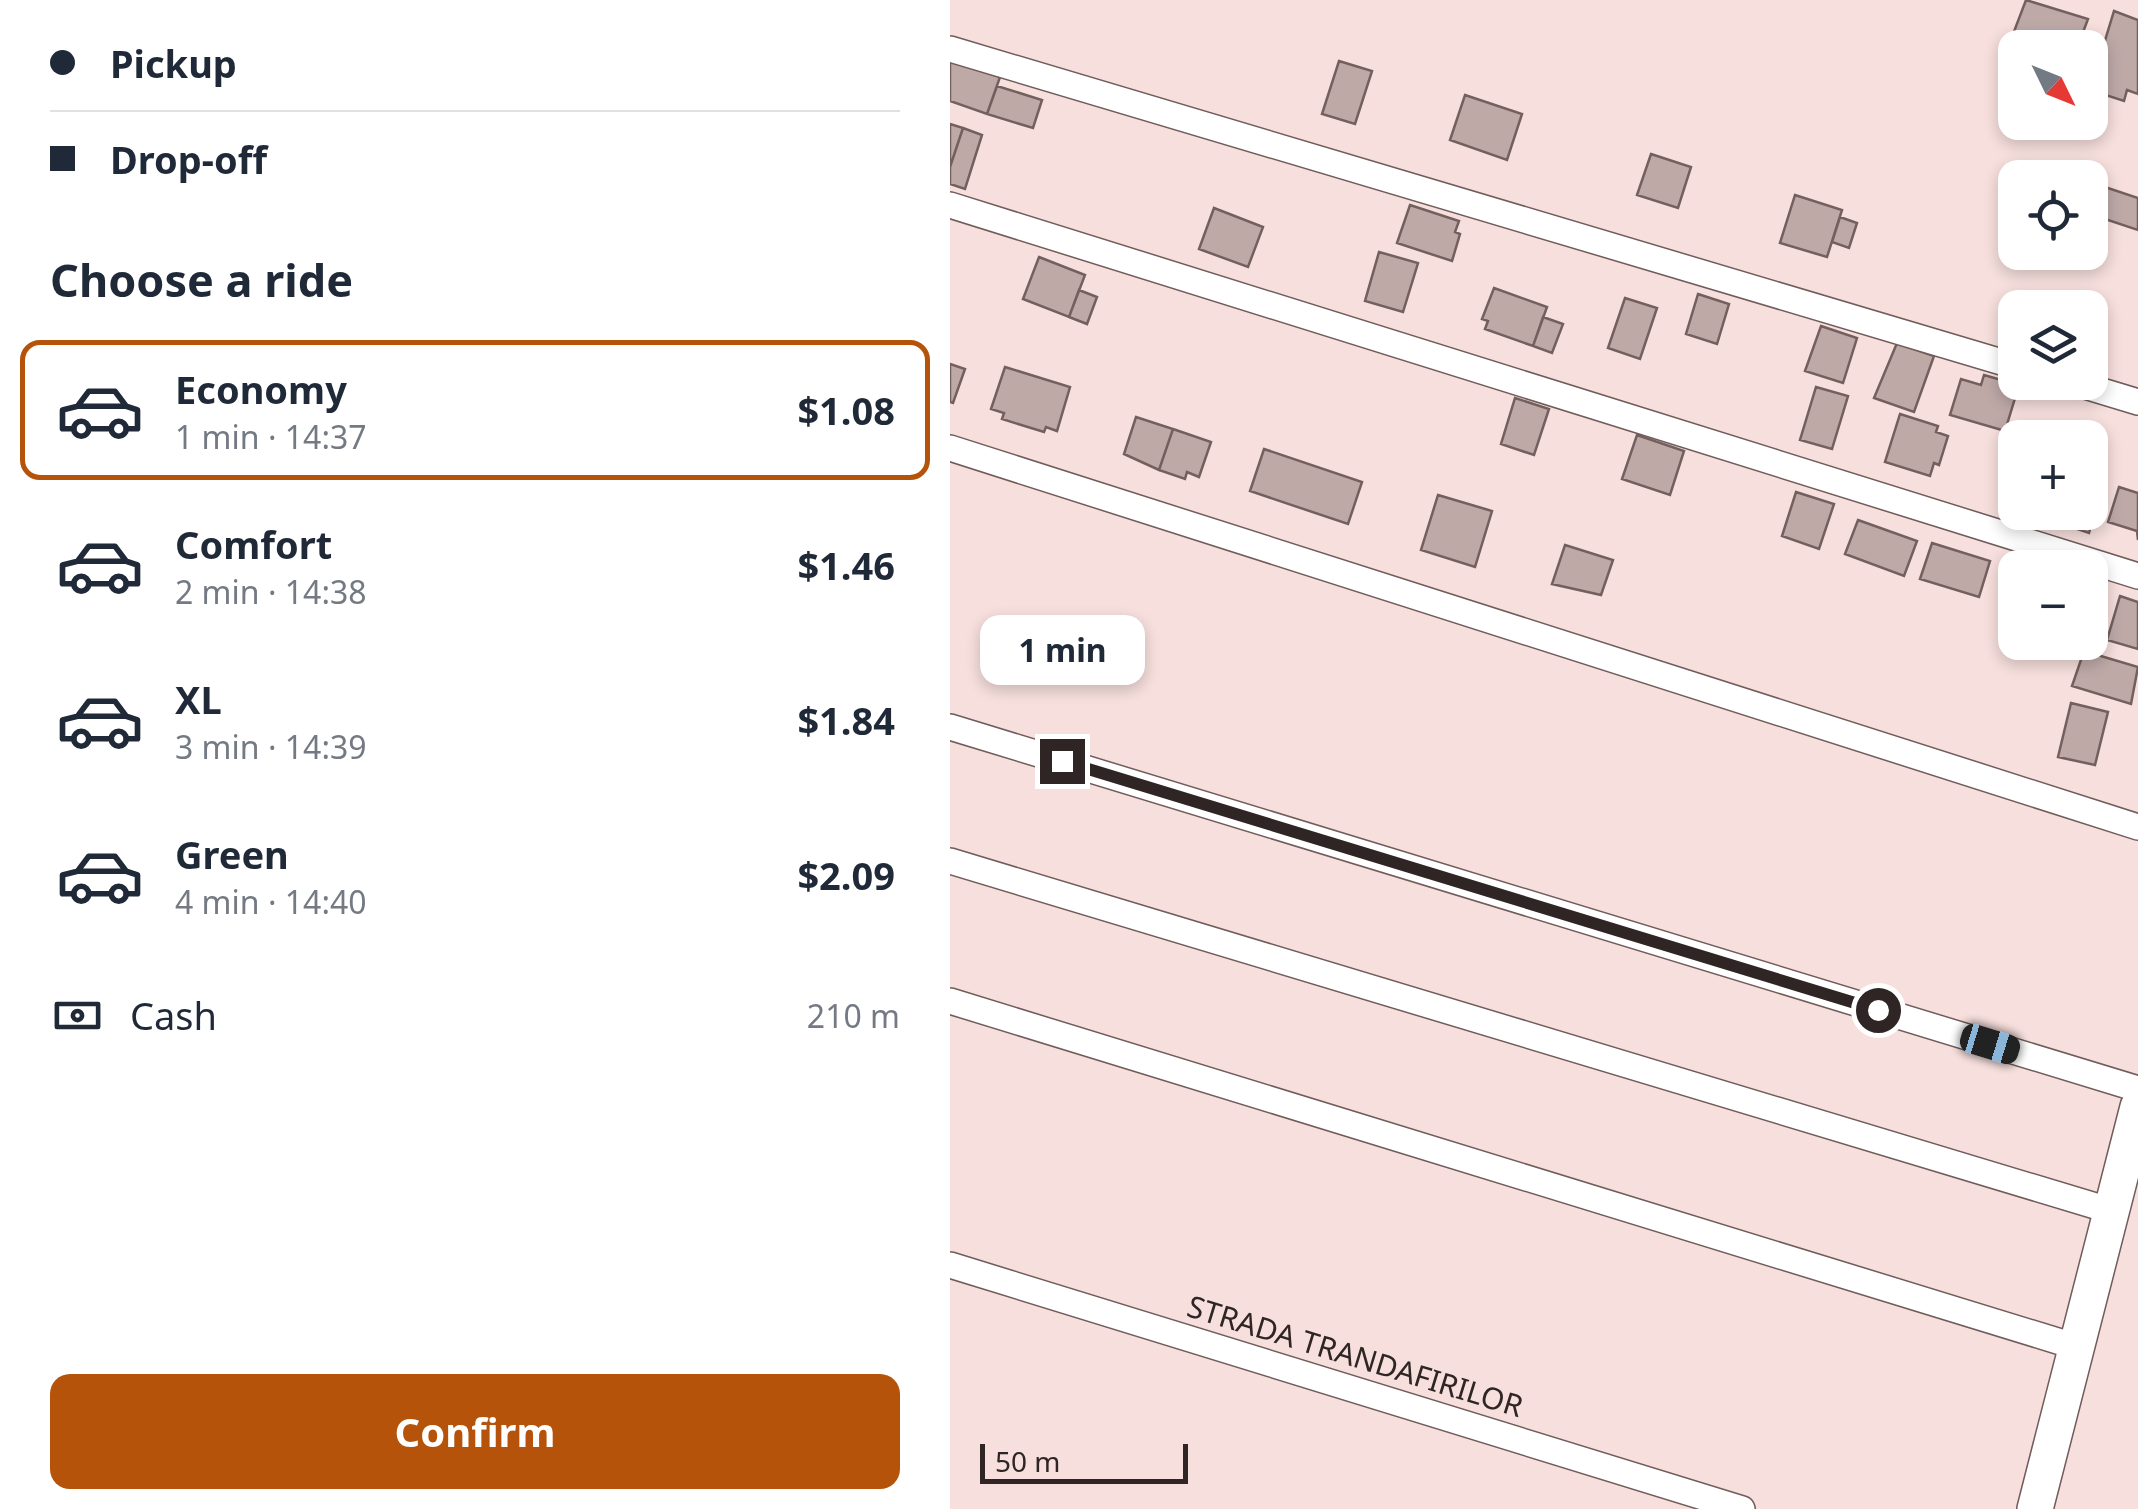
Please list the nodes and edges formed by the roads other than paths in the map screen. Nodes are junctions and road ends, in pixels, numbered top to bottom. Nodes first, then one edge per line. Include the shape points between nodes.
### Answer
1 (950, 48) edge
2 (950, 205) edge
3 (1998, 361) edge
4 (2108, 393) edge
5 (2138, 402) edge
6 (950, 448) edge
7 (2138, 576) edge
8 (950, 727) edge
9 (2138, 827) edge
10 (950, 861) edge
11 (950, 1002) edge
12 (2138, 1089) edge
13 (2138, 1107) edge
14 (2112, 1211) junction
15 (950, 1265) edge
16 (2077, 1346) junction
17 (1742, 1509) edge
18 (2035, 1509) edge

1 - 3 street
2 - 7 street
4 - 5 street
6 - 9 street
8 - 12 street
10 - 14 street
11 - 16 street
13 - 14 main road
14 - 16 main road
15 - 17 street, STRADA TRANDAFIRILOR
16 - 18 main road

